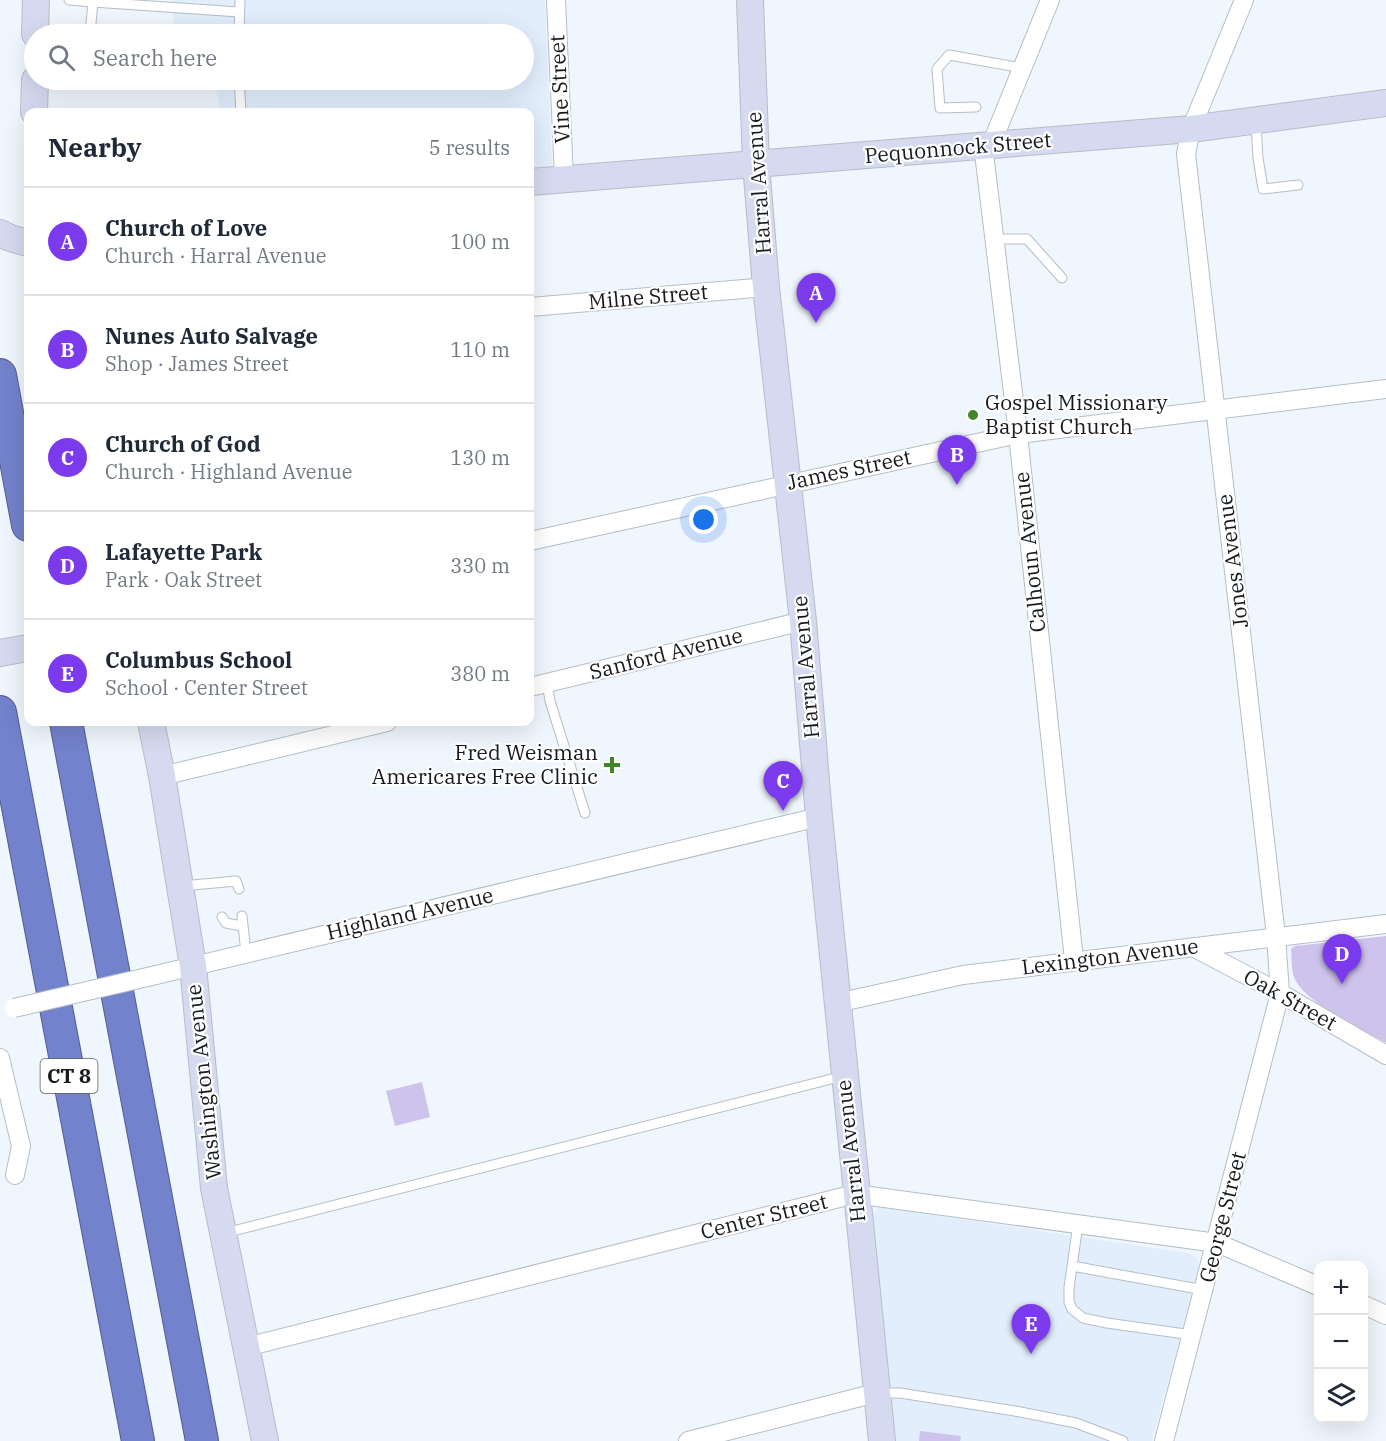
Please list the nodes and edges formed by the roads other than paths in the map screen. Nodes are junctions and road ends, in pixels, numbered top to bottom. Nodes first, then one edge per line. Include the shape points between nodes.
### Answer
1 (36, 0) edge
2 (69, 0) edge
3 (240, 0) edge
4 (556, 0) edge
5 (750, 0) edge
6 (1050, 0) edge
7 (1244, 0) edge
8 (93, 2) junction
9 (239, 12) junction
10 (35, 24) edge
11 (91, 24) edge
12 (238, 24) edge
13 (1022, 68) junction
14 (35, 90) edge
15 (240, 90) edge
16 (1386, 103) edge
17 (976, 106) dead end
18 (34, 108) edge
19 (241, 108) edge
20 (1256, 120) junction
21 (1191, 129) junction
22 (987, 145) junction
23 (756, 164) junction
24 (564, 178) junction
25 (534, 182) edge
26 (1298, 185) dead end
27 (994, 239) junction
28 (1062, 278) dead end
29 (766, 288) junction
30 (534, 308) edge
31 (0, 375) edge
32 (1386, 389) edge
33 (1216, 409) junction
34 (1018, 434) junction
35 (788, 483) junction
36 (24, 504) edge
37 (534, 540) edge
38 (803, 621) junction
39 (24, 649) edge
40 (0, 653) edge
41 (548, 683) junction
42 (534, 686) edge
43 (0, 712) edge
44 (67, 726) edge
45 (152, 726) edge
46 (370, 726) edge
47 (162, 776) junction
48 (585, 813) dead end
49 (819, 817) junction
50 (180, 887) junction
51 (239, 889) dead end
52 (222, 917) dead end
53 (1386, 924) edge
54 (1276, 936) junction
55 (1193, 947) junction
56 (246, 953) junction
57 (1074, 960) junction
58 (193, 966) junction
59 (1280, 993) junction
60 (837, 1003) junction
61 (7, 1009) edge
62 (1386, 1055) edge
63 (0, 1058) edge
64 (844, 1076) junction
65 (15, 1175) dead end
66 (855, 1194) junction
67 (1078, 1224) junction
68 (223, 1233) junction
69 (1217, 1243) junction
70 (1072, 1266) junction
71 (1314, 1284) edge
72 (1204, 1290) junction
73 (1368, 1307) edge
74 (1386, 1315) edge
75 (1192, 1335) junction
76 (246, 1347) junction
77 (876, 1393) junction
78 (138, 1441) edge
79 (202, 1441) edge
80 (265, 1441) edge
81 (688, 1441) edge
82 (882, 1441) edge
83 (1123, 1441) edge
84 (1164, 1441) edge

1 - 10 street
2 - 8 lane
3 - 9 lane
4 - 24 street, Vine Street
5 - 23 street, Harral Avenue
6 - 13 street
7 - 21 street, Jones Avenue
8 - 9 lane
8 - 11 lane
9 - 12 lane
13 - 17 lane via 949,55 937,69 940,108
13 - 22 street
14 - 18 street
15 - 19 lane
16 - 20 street, Pequonnock Street
20 - 21 street, Pequonnock Street
20 - 26 lane via 1263,189
21 - 22 street, Pequonnock Street
21 - 33 street, Jones Avenue via 1186,154
22 - 23 street, Pequonnock Street
22 - 27 street, Calhoun Avenue
23 - 24 street, Pequonnock Street
23 - 29 street, Harral Avenue
24 - 25 street, Pequonnock Street
27 - 28 lane via 1027,239
27 - 34 street, Calhoun Avenue
29 - 30 street, Milne Street
29 - 35 street, Harral Avenue
31 - 36 highway
32 - 33 street, James Street
33 - 34 street, James Street
33 - 54 street, Jones Avenue
34 - 35 street, James Street
34 - 57 street, Calhoun Avenue
35 - 37 street, James Street
35 - 38 street, Harral Avenue
38 - 41 street, Sanford Avenue
38 - 49 street, Harral Avenue
39 - 40 street
41 - 42 street, Sanford Avenue
41 - 48 lane via 550,701
43 - 78 highway, CT 8
44 - 79 highway
45 - 47 street, Washington Avenue
46 - 47 street
47 - 50 street, Washington Avenue
49 - 56 street, Highland Avenue
49 - 60 street, Harral Avenue
50 - 51 lane via 218,887 236,881
50 - 58 street, Washington Avenue
52 - 56 lane via 226,923 242,921
53 - 54 street, Lexington Avenue
54 - 55 street, Lexington Avenue
54 - 59 street, Jones Avenue
55 - 57 street, Lexington Avenue
55 - 59 street, Oak Street
56 - 58 street, Highland Avenue
57 - 60 street, Lexington Avenue via 963,975
58 - 61 street, Highland Avenue, bridge
58 - 68 street, Washington Avenue via 207,1126
59 - 62 street, Oak Street
59 - 69 street, George Street
60 - 64 street, Harral Avenue
63 - 65 street via 21,1146
64 - 66 street, Harral Avenue
64 - 68 lane
66 - 67 street, Center Street
66 - 76 street, Center Street
66 - 77 street, Harral Avenue
67 - 69 street, Center Street
67 - 70 lane
68 - 76 street, Washington Avenue
69 - 71 street, Center Street
69 - 72 street, George Street
70 - 72 lane
70 - 75 lane via 1069,1302 1083,1318
72 - 75 street, George Street
73 - 74 street
75 - 84 street, George Street
76 - 80 street, Washington Avenue
77 - 81 street
77 - 82 street, Harral Avenue
77 - 83 lane via 900,1393 1015,1411 1076,1423

